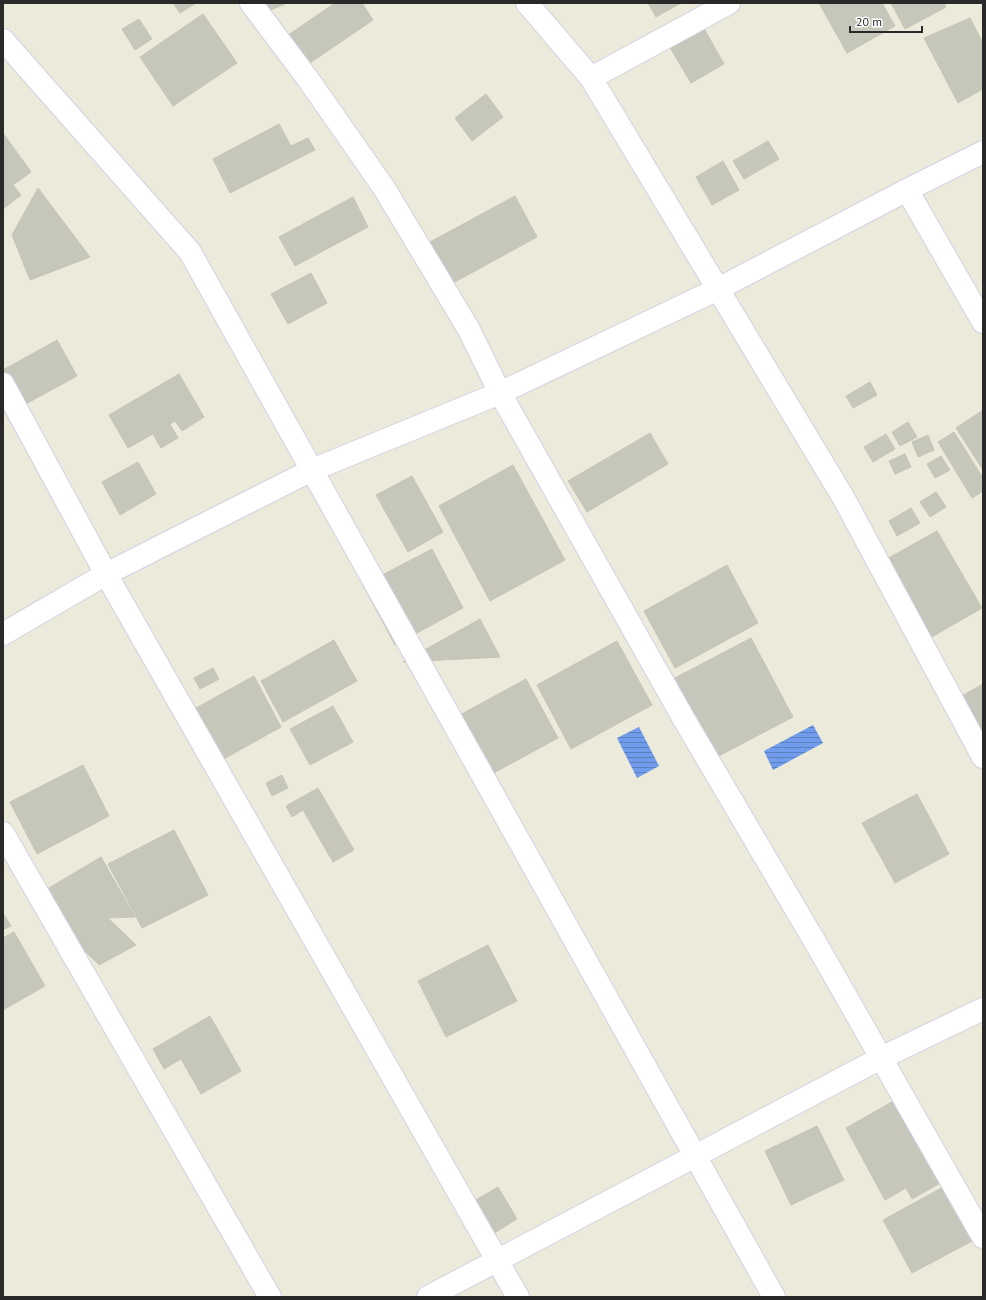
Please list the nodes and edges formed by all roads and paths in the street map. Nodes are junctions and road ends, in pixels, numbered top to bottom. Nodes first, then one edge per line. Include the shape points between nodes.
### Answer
1 (251, 3) edge
2 (527, 3) edge
3 (729, 3) edge
4 (3, 40) edge
5 (591, 78) junction
6 (983, 152) edge
7 (906, 190) junction
8 (718, 289) junction
9 (983, 322) edge
10 (3, 384) edge
11 (500, 393) junction
12 (312, 470) junction
13 (106, 574) junction
14 (3, 634) edge
15 (983, 757) edge
16 (3, 833) edge
17 (983, 1009) edge
18 (881, 1058) junction
19 (695, 1156) junction
20 (983, 1237) edge
21 (497, 1261) junction
22 (270, 1297) edge
23 (428, 1297) edge
24 (518, 1297) edge
25 (774, 1297) edge

1 - 11 street via 384,188 468,328
2 - 5 street
3 - 5 street
4 - 12 street via 190,252
5 - 8 street
6 - 7 street
7 - 8 street
7 - 9 street
8 - 11 street
8 - 15 street via 843,497
10 - 13 street
11 - 12 street
11 - 18 street via 685,721
12 - 13 street
12 - 19 street
13 - 14 street
13 - 21 street
16 - 22 street
17 - 18 street
18 - 19 street
18 - 20 street
19 - 21 street
19 - 25 street
21 - 23 street
21 - 24 street

